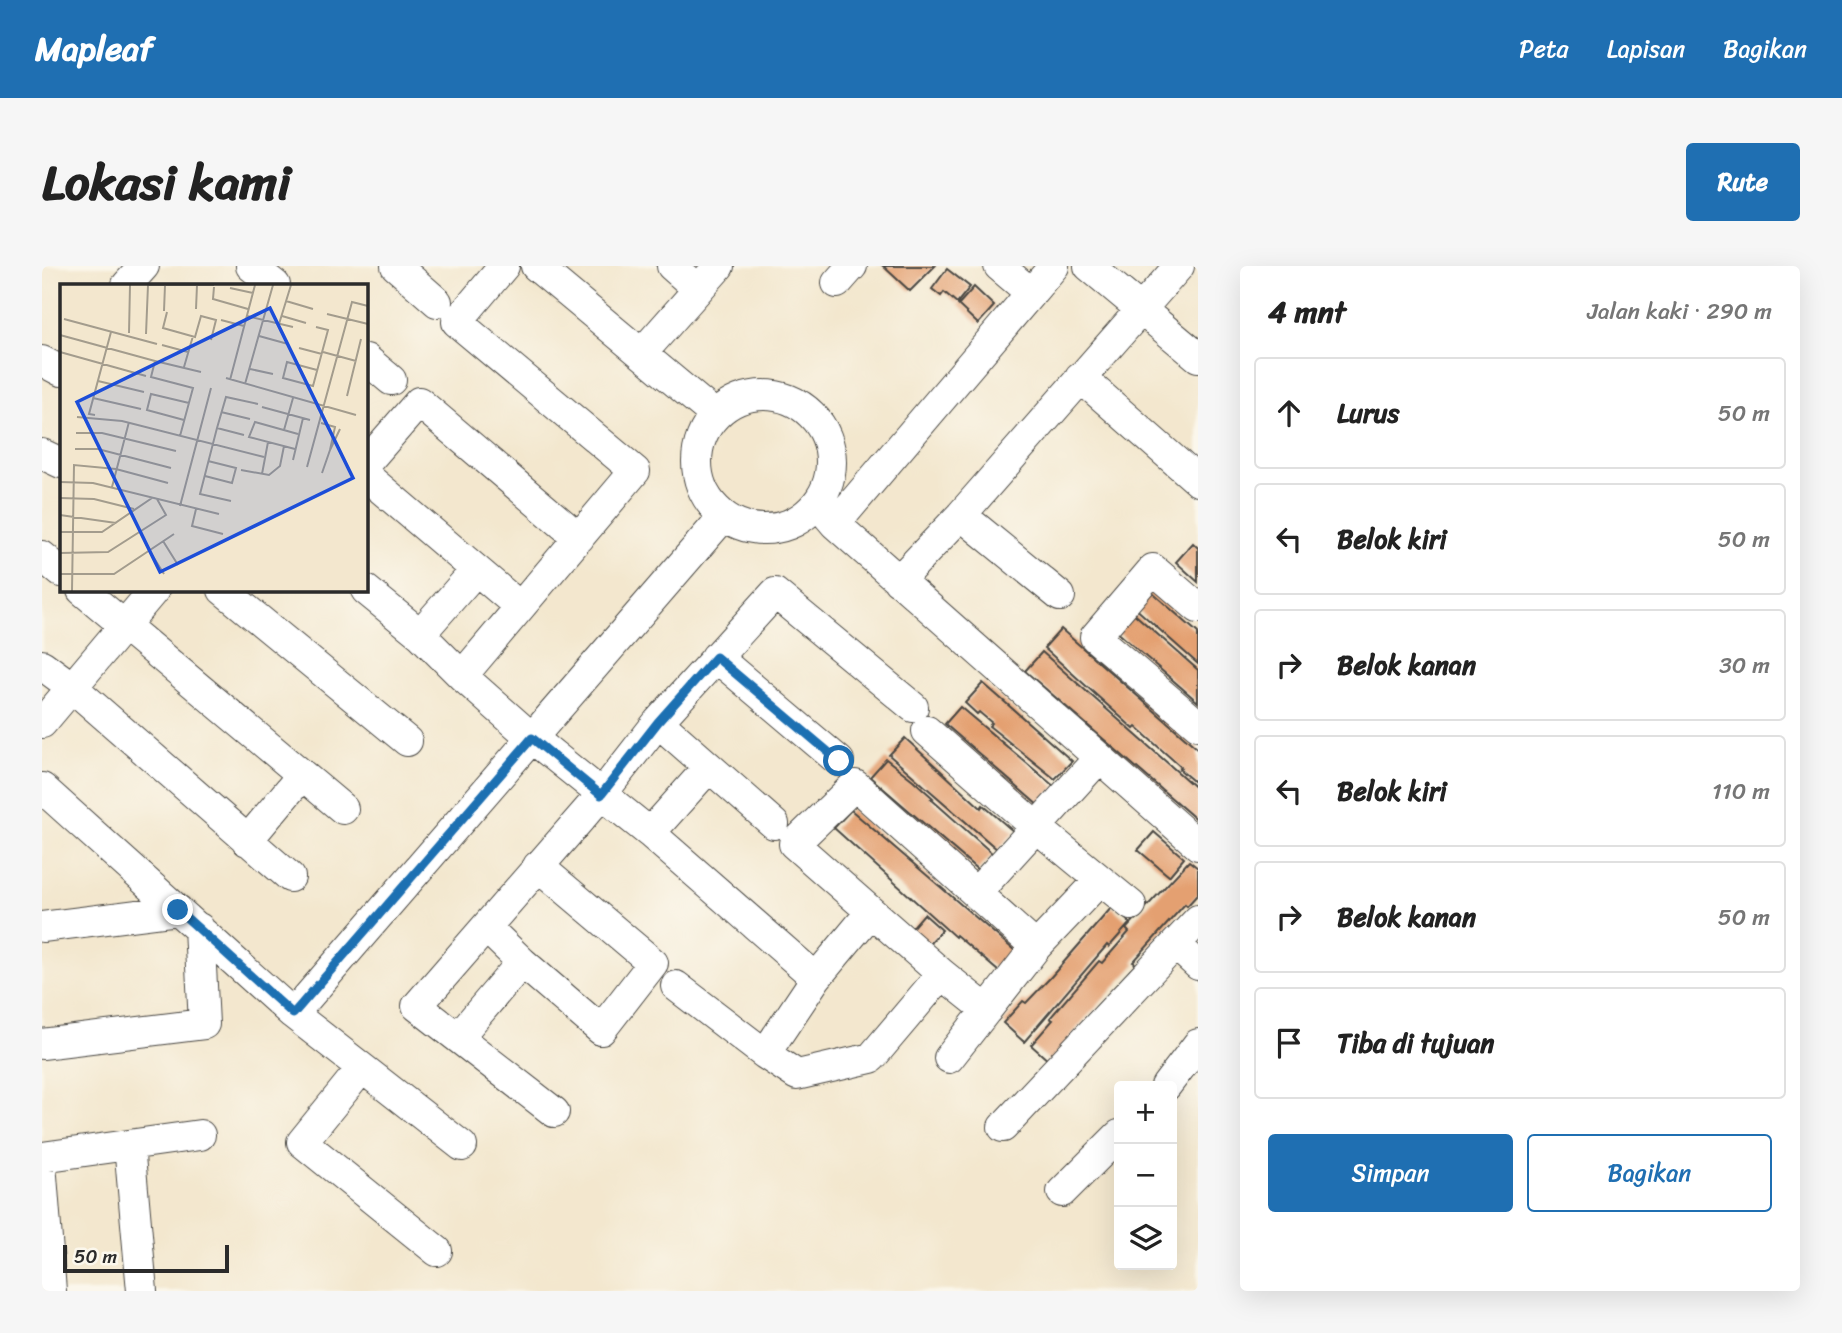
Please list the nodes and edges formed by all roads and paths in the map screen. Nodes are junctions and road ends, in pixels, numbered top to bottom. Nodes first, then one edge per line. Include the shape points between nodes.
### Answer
1 (251, 266) edge
2 (396, 266) edge
3 (504, 266) edge
4 (536, 266) edge
5 (672, 266) edge
6 (719, 266) edge
7 (999, 266) edge
8 (1054, 266) edge
9 (1089, 266) edge
10 (1179, 266) edge
11 (274, 284) edge
12 (698, 289) junction
13 (1031, 293) junction
14 (438, 302) dead end
15 (1141, 309) junction
16 (642, 353) junction
17 (1198, 357) edge
18 (42, 361) edge
19 (368, 361) edge
20 (60, 370) edge
21 (1080, 377) junction
22 (391, 380) dead end
23 (715, 415) junction
24 (42, 454) edge
25 (368, 461) edge
26 (60, 463) edge
27 (368, 477) edge
28 (1198, 481) edge
29 (826, 514) junction
30 (961, 515) junction
31 (724, 516) junction
32 (579, 538) junction
33 (42, 556) edge
34 (476, 570) junction
35 (60, 571) edge
36 (898, 580) junction
37 (84, 592) edge
38 (152, 592) edge
39 (225, 592) edge
40 (368, 592) edge
41 (1060, 596) dead end
42 (520, 607) junction
43 (1198, 608) edge
44 (124, 625) junction
45 (420, 634) junction
46 (716, 657) junction
47 (42, 665) edge
48 (462, 676) junction
49 (72, 687) junction
50 (658, 722) junction
51 (42, 723) edge
52 (1198, 725) edge
53 (532, 738) junction
54 (407, 741) dead end
55 (1099, 758) junction
56 (839, 761) dead end
57 (709, 767) junction
58 (302, 775) junction
59 (42, 788) edge
60 (601, 795) junction
61 (343, 809) dead end
62 (774, 824) dead end
63 (1037, 827) junction
64 (650, 833) junction
65 (247, 841) junction
66 (1198, 845) edge
67 (538, 866) junction
68 (290, 877) dead end
69 (1100, 880) junction
70 (977, 892) junction
71 (1132, 905) dead end
72 (871, 912) junction
73 (49, 918) edge
74 (188, 919) junction
75 (1198, 920) edge
76 (486, 927) junction
77 (1177, 945) junction
78 (1037, 947) junction
79 (522, 962) junction
80 (1198, 965) edge
81 (942, 974) junction
82 (816, 978) junction
83 (676, 986) dead end
84 (987, 1010) junction
85 (293, 1014) junction
86 (459, 1036) junction
87 (42, 1044) edge
88 (1198, 1044) edge
89 (765, 1054) junction
90 (949, 1058) dead end
91 (1198, 1064) edge
92 (362, 1068) junction
93 (1170, 1081) edge
94 (1177, 1081) edge
95 (554, 1112) dead end
96 (1003, 1126) dead end
97 (200, 1135) dead end
98 (1114, 1140) edge
99 (129, 1145) junction
100 (462, 1146) dead end
101 (42, 1157) edge
102 (42, 1176) edge
103 (1062, 1192) dead end
104 (437, 1251) dead end
105 (51, 1291) edge
106 (142, 1291) edge

1 - 11 street
2 - 14 street
3 - 32 street via 457,321 635,471
4 - 16 street
5 - 12 street
6 - 12 street
7 - 13 street
8 - 13 street
9 - 15 street
10 - 15 street
12 - 16 street
13 - 29 street
15 - 17 street
15 - 21 street
16 - 23 street
18 - 20 street
19 - 22 street
21 - 28 street
21 - 30 street
23 - 29 street via 741,398 765,394 790,399 811,413 826,433 832,457
23 - 31 street via 699,445 697,464 705,493
24 - 26 street
25 - 32 street via 419,402
27 - 34 street
29 - 31 street via 773,529 747,527
29 - 36 street
30 - 36 street
30 - 41 street
31 - 53 street
32 - 42 street
33 - 35 street
34 - 42 street
34 - 45 street
36 - 55 street
37 - 44 street
38 - 44 street
39 - 54 street
40 - 45 street
42 - 48 street
43 - 52 street via 1153,569 1095,637
44 - 49 street
44 - 58 street
45 - 48 street
46 - 50 street
46 - 56 street
46 - 63 street via 775,593
47 - 49 street
48 - 53 street
49 - 51 street
49 - 65 street
50 - 57 street
50 - 60 street
53 - 60 street
53 - 85 street
55 - 63 street
55 - 66 street
57 - 62 street
57 - 64 street
58 - 61 street
58 - 65 street
59 - 74 street
60 - 64 street
60 - 67 street
63 - 69 street
63 - 70 street
64 - 82 street
65 - 68 street
67 - 76 street
67 - 79 street via 653,963 601,1030
69 - 71 street
69 - 78 street
70 - 72 street via 855,785 794,844
70 - 78 street
72 - 81 street
72 - 82 street
73 - 74 street
74 - 85 street
74 - 87 street via 204,1024
75 - 77 street
76 - 79 street
76 - 86 street via 417,1006
77 - 80 street
77 - 96 street
78 - 84 street
79 - 86 street
81 - 84 street
81 - 89 street via 871,1058 797,1075
82 - 89 street
83 - 89 street
84 - 90 street
85 - 92 street
86 - 95 street
88 - 93 street
91 - 94 street
92 - 100 street
92 - 104 street via 302,1142
97 - 99 street
98 - 103 street
99 - 101 street
99 - 106 street
102 - 105 street

